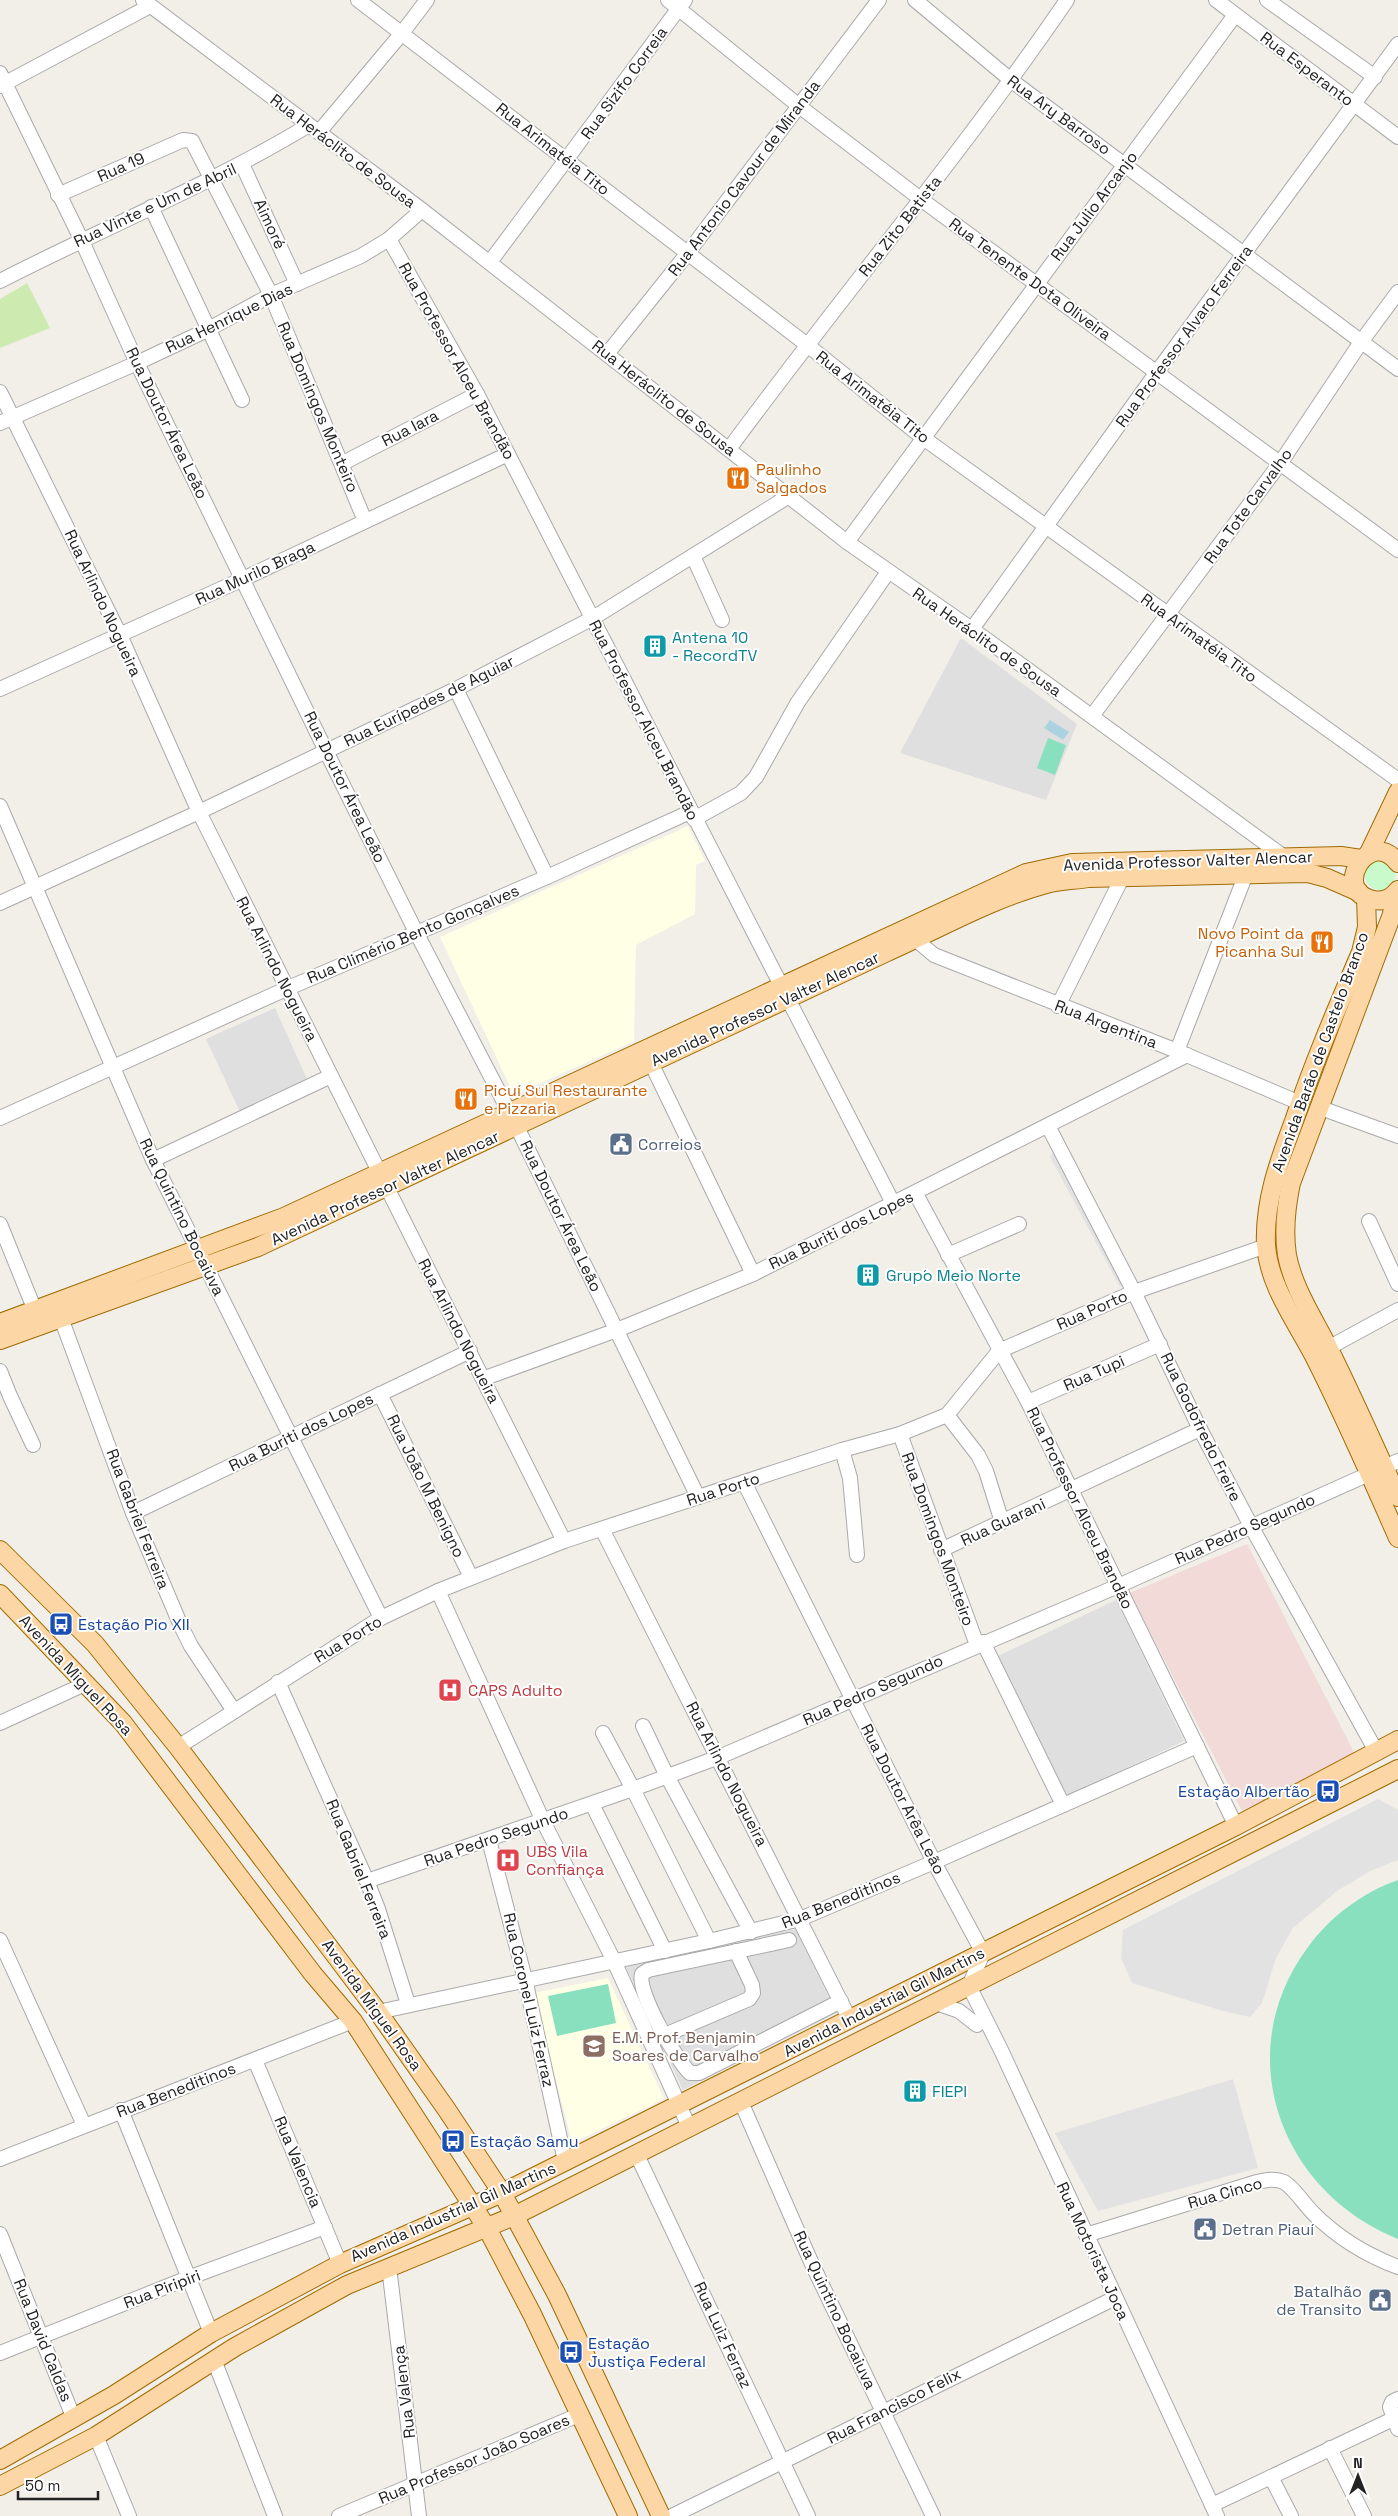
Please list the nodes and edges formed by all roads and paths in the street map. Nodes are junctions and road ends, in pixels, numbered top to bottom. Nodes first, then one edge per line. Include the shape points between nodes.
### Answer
1 (358, 0) edge
2 (427, 0) edge
3 (879, 0) edge
4 (915, 0) edge
5 (1067, 0) edge
6 (1216, 0) edge
7 (1267, 0) edge
8 (146, 3) edge
9 (678, 3) edge
10 (1235, 15) junction
11 (402, 33) junction
12 (1398, 44) edge
13 (1374, 77) junction
14 (2, 81) edge
15 (1012, 81) junction
16 (1354, 104) junction
17 (799, 106) junction
18 (314, 129) junction
19 (1398, 137) edge
20 (183, 140) joint
21 (568, 160) junction
22 (242, 164) junction
23 (1126, 164) junction
24 (213, 179) junction
25 (58, 195) junction
26 (922, 200) junction
27 (151, 207) junction
28 (422, 210) junction
29 (389, 239) junction
30 (81, 240) junction
31 (1244, 252) junction
32 (687, 254) junction
33 (490, 262) junction
34 (0, 281) edge
35 (297, 284) junction
36 (1036, 284) junction
37 (1398, 292) edge
38 (271, 295) junction
39 (207, 330) junction
40 (1360, 342) junction
41 (806, 344) junction
42 (607, 354) junction
43 (137, 362) junction
44 (1398, 369) edge
45 (1157, 372) junction
46 (0, 392) edge
47 (477, 394) junction
48 (242, 400) dead end
49 (14, 417) junction
50 (0, 423) edge
51 (922, 437) junction
52 (728, 449) junction
53 (508, 454) junction
54 (1281, 462) junction
55 (343, 463) junction
56 (789, 496) junction
57 (365, 521) junction
58 (1046, 528) junction
59 (847, 542) junction
60 (1398, 550) edge
61 (693, 556) junction
62 (888, 572) junction
63 (242, 579) junction
64 (1167, 615) junction
65 (593, 618) junction
66 (722, 620) dead end
67 (972, 629) junction
68 (120, 635) junction
69 (0, 689) edge
70 (456, 689) junction
71 (1092, 716) junction
72 (326, 751) junction
73 (1398, 780) edge
74 (1398, 792) edge
75 (0, 806) edge
76 (199, 812) junction
77 (692, 816) junction
78 (1364, 857) junction
79 (1287, 859) junction
80 (1398, 863) edge
81 (1246, 874) junction
82 (1123, 876) junction
83 (547, 877) junction
84 (34, 888) junction
85 (1398, 891) edge
86 (1363, 895) junction
87 (0, 903) edge
88 (416, 932) junction
89 (912, 933) junction
90 (1392, 933) edge
91 (286, 989) junction
92 (785, 992) junction
93 (1058, 1006) junction
94 (1182, 1053) junction
95 (651, 1063) junction
96 (114, 1067) junction
97 (330, 1076) junction
98 (1300, 1103) junction
99 (1318, 1107) junction
100 (0, 1118) edge
101 (514, 1120) junction
102 (1048, 1126) junction
103 (1398, 1136) edge
104 (153, 1160) junction
105 (383, 1180) junction
106 (916, 1194) junction
107 (894, 1204) junction
108 (1369, 1221) dead end
109 (0, 1224) edge
110 (1019, 1224) dead end
111 (1266, 1246) junction
112 (948, 1255) junction
113 (200, 1258) junction
114 (753, 1274) junction
115 (1398, 1284) edge
116 (1134, 1292) junction
117 (1398, 1310) edge
118 (37, 1318) junction
119 (61, 1318) junction
120 (0, 1322) edge
121 (617, 1330) junction
122 (0, 1340) edge
123 (1160, 1344) junction
124 (470, 1351) junction
125 (999, 1351) junction
126 (1321, 1352) junction
127 (0, 1371) edge
128 (484, 1378) junction
129 (380, 1394) junction
130 (1028, 1402) junction
131 (947, 1415) junction
132 (1200, 1429) junction
133 (900, 1434) junction
134 (292, 1436) junction
135 (34, 1445) dead end
136 (842, 1450) junction
137 (1384, 1468) edge
138 (744, 1482) junction
139 (1070, 1490) junction
140 (698, 1497) junction
141 (1398, 1497) edge
142 (134, 1513) junction
143 (1002, 1522) junction
144 (1251, 1526) junction
145 (602, 1529) junction
146 (1398, 1538) edge
147 (564, 1541) junction
148 (0, 1550) edge
149 (942, 1550) junction
150 (857, 1555) dead end
151 (471, 1577) junction
152 (1118, 1586) junction
153 (438, 1590) junction
154 (0, 1594) edge
155 (381, 1618) junction
156 (980, 1643) junction
157 (278, 1682) junction
158 (87, 1683) junction
159 (853, 1700) junction
160 (234, 1711) junction
161 (0, 1723) edge
162 (643, 1726) dead end
163 (603, 1733) dead end
164 (1398, 1740) edge
165 (1197, 1746) junction
166 (178, 1747) junction
167 (1376, 1751) junction
168 (719, 1757) junction
169 (1398, 1769) edge
170 (667, 1776) junction
171 (634, 1789) junction
172 (592, 1804) junction
173 (1063, 1805) junction
174 (543, 1821) junction
175 (1236, 1826) junction
176 (489, 1840) junction
177 (934, 1862) junction
178 (367, 1881) junction
179 (800, 1919) junction
180 (751, 1932) junction
181 (0, 1940) edge
182 (789, 1940) dead end
183 (709, 1941) junction
184 (666, 1951) junction
185 (736, 1951) junction
186 (983, 1953) junction
187 (614, 1961) junction
188 (526, 1979) junction
189 (970, 1986) junction
190 (841, 2001) junction
191 (936, 2003) junction
192 (408, 2004) junction
193 (378, 2012) junction
194 (850, 2020) junction
195 (353, 2021) junction
196 (977, 2025) dead end
197 (665, 2036) junction
198 (255, 2060) junction
199 (741, 2102) junction
200 (680, 2104) junction
201 (121, 2110) junction
202 (84, 2125) junction
203 (690, 2129) junction
204 (637, 2155) junction
205 (0, 2159) edge
206 (565, 2161) junction
207 (502, 2193) junction
208 (473, 2206) junction
209 (514, 2216) junction
210 (325, 2227) junction
211 (487, 2228) junction
212 (0, 2234) edge
213 (1086, 2235) junction
214 (340, 2264) junction
215 (389, 2267) junction
216 (1398, 2267) edge
217 (188, 2278) junction
218 (1115, 2298) junction
219 (211, 2333) junction
220 (41, 2337) junction
221 (0, 2354) edge
222 (214, 2360) junction
223 (114, 2395) junction
224 (1396, 2399) edge
225 (882, 2411) junction
226 (581, 2414) junction
227 (128, 2415) junction
228 (74, 2419) junction
229 (1396, 2424) edge
230 (96, 2436) junction
231 (1330, 2448) junction
232 (0, 2460) edge
233 (783, 2462) junction
234 (1272, 2476) junction
235 (415, 2485) junction
236 (0, 2486) edge
237 (1215, 2510) edge
238 (129, 2516) edge
239 (275, 2516) edge
240 (339, 2516) edge
241 (419, 2516) edge
242 (628, 2516) edge
243 (661, 2516) edge
244 (672, 2516) edge
245 (808, 2516) edge
246 (933, 2516) edge
247 (1291, 2516) edge
248 (1364, 2516) edge

1 - 11 street, Rua Arimatéia Tito
2 - 11 street, Rua Vinte e Um de Abril
3 - 17 street, Rua Antonio Cavour de Miranda
4 - 15 street, Rua Ary Barroso
5 - 15 street, Rua Zito Batista
6 - 10 street, Rua Esperanto
7 - 13 street
8 - 14 street
8 - 18 street, Rua Heráclito de Sousa
9 - 17 street, Rua Tenente Dota Oliveira
9 - 21 street, Rua Sizifo Correia
10 - 16 street, Rua Esperanto
10 - 23 street, Rua Julio Arcanjo
11 - 18 street, Rua Vinte e Um de Abril
11 - 21 street, Rua Arimatéia Tito
12 - 13 street, Rua Professor Alvaro Ferreira
13 - 16 street, Rua Professor Alvaro Ferreira
14 - 25 street, Rua Doutor Área Leão
15 - 23 street, Rua Ary Barroso
15 - 26 street, Rua Zito Batista
16 - 19 street, Rua Esperanto
16 - 31 street, Rua Professor Alvaro Ferreira
17 - 26 street, Rua Tenente Dota Oliveira
17 - 32 street, Rua Antonio Cavour de Miranda
18 - 22 street, Rua Vinte e Um de Abril
18 - 28 street, Rua Heráclito de Sousa
20 - 24 street, Rua Domingos Monteiro via 192,141 196,146
20 - 25 street, Rua 19
21 - 32 street, Rua Arimatéia Tito
21 - 33 street, Rua Sizifo Correia
22 - 24 street, Rua Vinte e Um de Abril
22 - 35 street, Aimoré
23 - 31 street, Rua Ary Barroso
23 - 36 street, Rua Julio Arcanjo
24 - 27 street, Rua Vinte e Um de Abril
24 - 38 street, Rua Domingos Monteiro
25 - 30 street, Rua Doutor Área Leão
26 - 36 street, Rua Tenente Dota Oliveira
26 - 41 street, Rua Zito Batista
27 - 30 street, Rua Vinte e Um de Abril
27 - 39 street
28 - 29 street, Rua Henrique Dias
28 - 33 street, Rua Heráclito de Sousa
29 - 35 street, Rua Henrique Dias via 361,256
29 - 47 street, Rua Professor Alceu Brandão
30 - 34 street, Rua Vinte e Um de Abril
30 - 43 street, Rua Doutor Área Leão
31 - 40 street, Rua Ary Barroso
31 - 45 street, Rua Professor Alvaro Ferreira
32 - 41 street, Rua Arimatéia Tito
32 - 42 street, Rua Antonio Cavour de Miranda
33 - 42 street, Rua Heráclito de Sousa
35 - 38 street, Rua Henrique Dias
36 - 45 street, Rua Tenente Dota Oliveira
36 - 51 street, Rua Julio Arcanjo
37 - 40 street, Rua Tote Carvalho
38 - 39 street, Rua Henrique Dias
38 - 55 street, Rua Domingos Monteiro
39 - 43 street, Rua Henrique Dias
39 - 48 street
40 - 44 street, Rua Ary Barroso
40 - 54 street, Rua Tote Carvalho
41 - 51 street, Rua Arimatéia Tito
41 - 52 street, Rua Zito Batista
42 - 52 street, Rua Heráclito de Sousa
43 - 49 street, Rua Henrique Dias
43 - 63 street, Rua Doutor Área Leão
45 - 54 street, Rua Tenente Dota Oliveira
45 - 58 street, Rua Professor Alvaro Ferreira
46 - 49 street, Rua Arlindo Nogueira
47 - 53 street, Rua Professor Alceu Brandão
47 - 55 street, Rua Iara
49 - 50 street, Rua Henrique Dias
49 - 68 street, Rua Arlindo Nogueira
51 - 58 street, Rua Arimatéia Tito
51 - 59 street, Rua Julio Arcanjo
52 - 56 street, Rua Heráclito de Sousa
53 - 57 street, Rua Murilo Braga
53 - 65 street, Rua Professor Alceu Brandão
54 - 60 street, Rua Tenente Dota Oliveira
54 - 64 street, Rua Tote Carvalho
55 - 57 street, Rua Domingos Monteiro
56 - 59 street, Rua Heráclito de Sousa
56 - 61 street, Rua Eurípedes de Aguiar
57 - 63 street, Rua Murilo Braga
58 - 64 street, Rua Arimatéia Tito
58 - 67 street, Rua Professor Alvaro Ferreira
59 - 62 street, Rua Heráclito de Sousa
61 - 65 street, Rua Eurípedes de Aguiar
61 - 66 street
62 - 67 street, Rua Heráclito de Sousa
62 - 77 street, Rua Climério Bento Gonçalves via 798,702 756,776 741,793
63 - 68 street, Rua Murilo Braga
63 - 72 street, Rua Doutor Área Leão
64 - 71 street, Rua Tote Carvalho
64 - 73 street, Rua Arimatéia Tito
65 - 70 street, Rua Eurípedes de Aguiar
65 - 77 street, Rua Professor Alceu Brandão
67 - 71 street, Rua Heráclito de Sousa
68 - 69 street, Rua Murilo Braga
68 - 76 street, Rua Arlindo Nogueira
70 - 72 street, Rua Eurípedes de Aguiar
70 - 83 street
71 - 79 street, Rua Heráclito de Sousa
72 - 76 street, Rua Eurípedes de Aguiar
72 - 88 street, Rua Doutor Área Leão
74 - 78 main road
75 - 84 street, Rua Quintino Bocaiúva
76 - 84 street, Rua Eurípedes de Aguiar
76 - 91 street, Rua Arlindo Nogueira
77 - 83 street, Rua Climério Bento Gonçalves
77 - 92 street, Rua Professor Alceu Brandão
78 - 79 main road, Avenida Professor Valter Alencar
78 - 80 main road, Avenida Professor Valter Alencar via 1382,853 1390,855
78 - 86 main road, Avenida Barão de Castelo Branco via 1357,864 1354,878
79 - 89 main road, Avenida Professor Valter Alencar via 1072,862 1050,866 1000,883
81 - 82 main road, Avenida Professor Valter Alencar
81 - 86 main road, Avenida Professor Valter Alencar via 1308,873
81 - 94 street
82 - 89 main road, Avenida Professor Valter Alencar via 1052,883
82 - 93 street
83 - 88 street, Rua Climério Bento Gonçalves
84 - 87 street, Rua Eurípedes de Aguiar
84 - 96 street, Rua Quintino Bocaiúva
85 - 86 main road via 1380,901
85 - 90 main road, Avenida Barão de Castelo Branco
86 - 98 main road, Avenida Barão de Castelo Branco via 1367,927 1363,945
88 - 91 street, Rua Climério Bento Gonçalves
88 - 101 street, Rua Doutor Área Leão
89 - 92 main road, Avenida Professor Valter Alencar
89 - 93 street, Rua Argentina via 934,955
90 - 99 main road, Avenida Barão de Castelo Branco
91 - 96 street, Rua Climério Bento Gonçalves
91 - 97 street, Rua Arlindo Nogueira
92 - 95 main road, Avenida Professor Valter Alencar
92 - 101 main road, Avenida Professor Valter Alencar
92 - 107 street, Rua Professor Alceu Brandão
93 - 94 street, Rua Argentina
94 - 98 street, Rua Argentina
94 - 102 street, Rua Buriti dos Lopes
95 - 101 main road, Avenida Professor Valter Alencar
95 - 114 street
96 - 100 street, Rua Climério Bento Gonçalves
96 - 104 street, Rua Quintino Bocaiúva
97 - 104 street
97 - 105 street, Rua Arlindo Nogueira
98 - 111 main road, Avenida Barão de Castelo Branco via 1273,1180
99 - 103 street
99 - 126 main road, Avenida Barão de Castelo Branco via 1292,1183 1285,1233 1294,1277 1314,1322
101 - 105 main road, Avenida Professor Valter Alencar
101 - 121 street, Rua Doutor Área Leão
102 - 106 street, Rua Buriti dos Lopes
102 - 116 street, Rua Godofredo Freire
104 - 113 street, Rua Quintino Bocaiúva
105 - 113 main road, Avenida Professor Valter Alencar via 284,1218
105 - 124 street, Rua Arlindo Nogueira
106 - 107 street, Rua Buriti dos Lopes
106 - 112 street, Rua Professor Alceu Brandão
107 - 114 street, Rua Buriti dos Lopes
108 - 115 street
109 - 118 street
110 - 112 street
111 - 116 street, Rua Porto
111 - 126 main road, Avenida Barão de Castelo Branco via 1284,1302
112 - 125 street, Rua Professor Alceu Brandão
113 - 118 main road, Avenida Professor Valter Alencar
113 - 119 main road, Avenida Professor Valter Alencar
113 - 134 street, Rua Quintino Bocaiúva
114 - 121 street, Rua Buriti dos Lopes
116 - 123 street, Rua Godofredo Freire
116 - 125 street, Rua Porto
117 - 126 street
118 - 119 main road, Avenida Professor Valter Alencar
118 - 120 main road, Avenida Professor Valter Alencar
118 - 122 main road, Avenida Professor Valter Alencar
119 - 142 street, Rua Gabriel Ferreira
121 - 128 street, Rua Buriti dos Lopes
121 - 140 street, Rua Doutor Área Leão
123 - 130 street, Rua Tupi
123 - 132 street, Rua Godofredo Freire
124 - 128 street, Rua Arlindo Nogueira
124 - 129 street, Rua Buriti dos Lopes
125 - 130 street, Rua Professor Alceu Brandão
125 - 131 street, Rua Porto
126 - 137 main road, Avenida Barão de Castelo Branco
127 - 135 street
128 - 147 street, Rua Arlindo Nogueira
129 - 134 street, Rua Buriti dos Lopes
129 - 151 street, Rua João M Benigno
130 - 139 street, Rua Professor Alceu Brandão
131 - 133 street, Rua Porto
131 - 143 street via 986,1471
132 - 139 street, Rua Guarani
132 - 144 street, Rua Godofredo Freire
133 - 136 street, Rua Porto
133 - 149 street, Rua Domingos Monteiro
134 - 142 street, Rua Buriti dos Lopes
134 - 155 street, Rua Quintino Bocaiúva
136 - 138 street, Rua Porto
136 - 150 street via 850,1478
137 - 141 main road, Avenida Barão de Castelo Branco
137 - 144 street, Rua Pedro Segundo
137 - 146 main road, Avenida Barão de Castelo Branco
138 - 140 street, Rua Porto
138 - 159 street, Rua Doutor Arêa Leão
139 - 143 street, Rua Guarani
139 - 152 street, Rua Professor Alceu Brandão
140 - 145 street, Rua Porto
142 - 160 street, Rua Gabriel Ferreira via 191,1646
143 - 149 street, Rua Guarani
144 - 152 street, Rua Pedro Segundo
144 - 167 street, Rua Godofredo Freire
145 - 147 street, Rua Porto
145 - 168 street, Rua Arlindo Nogueira
147 - 151 street, Rua Porto
148 - 166 main road, Avenida Miguel Rosa via 95,1644
149 - 156 street, Rua Domingos Monteiro
151 - 153 street, Rua Porto
152 - 156 street, Rua Pedro Segundo
152 - 165 street, Rua Professor Alceu Brandão
153 - 155 street, Rua Porto
153 - 174 street
154 - 158 main road, Avenida Miguel Rosa
155 - 157 street, Rua Porto
156 - 159 street, Rua Pedro Segundo
156 - 173 street, Rua Domingos Monteiro
157 - 160 street, Rua Porto
157 - 178 street, Rua Gabriel Ferreira
158 - 161 street
158 - 195 main road, Avenida Miguel Rosa via 122,1723 313,1974
159 - 168 street, Rua Pedro Segundo
159 - 177 street, Rua Doutor Arêa Leão
160 - 166 street, Rua Porto
162 - 170 street
163 - 171 street
164 - 167 main road, Avenida Industrial Gil Martins
165 - 173 street, Rua Beneditinos
165 - 175 street, Rua Professor Alceu Brandão
166 - 193 main road, Avenida Miguel Rosa
167 - 175 main road, Avenida Industrial Gil Martins
168 - 170 street, Rua Pedro Segundo
168 - 179 street, Rua Arlindo Nogueira
169 - 189 main road, Avenida Industrial Gil Martins
170 - 171 street, Rua Pedro Segundo
170 - 180 street
171 - 172 street, Rua Pedro Segundo
171 - 183 street
172 - 174 street, Rua Pedro Segundo
172 - 184 street
173 - 177 street, Rua Beneditinos
174 - 176 street, Rua Pedro Segundo
174 - 187 street
175 - 186 main road, Avenida Industrial Gil Martins
176 - 178 street, Rua Pedro Segundo
176 - 188 street, Rua Coronel Luiz Ferraz
177 - 179 street, Rua Beneditinos
177 - 186 street, Rua Doutor Arêa Leão
178 - 192 street, Rua Gabriel Ferreira
179 - 180 street, Rua Beneditinos
179 - 190 street, Rua Arlindo Nogueira
180 - 183 street, Rua Beneditinos
181 - 202 street
182 - 185 street
183 - 184 street, Rua Beneditinos
184 - 187 street, Rua Beneditinos
185 - 197 street via 754,1993
185 - 197 street via 642,1974 642,1986
186 - 189 street
186 - 194 main road, Avenida Industrial Gil Martins
187 - 188 street, Rua Beneditinos
187 - 200 street
188 - 192 street, Rua Beneditinos
188 - 206 street, Rua Coronel Luiz Ferraz
189 - 191 main road, Avenida Industrial Gil Martins
189 - 213 street, Rua Motorista Joca
190 - 194 street, Rua Arlindo Nogueira
190 - 197 street via 699,2073 685,2069
191 - 196 street via 959,2012
191 - 199 main road, Avenida Industrial Gil Martins
192 - 193 street, Rua Beneditinos
193 - 207 main road, Avenida Miguel Rosa
194 - 200 main road, Avenida Industrial Gil Martins
195 - 198 street, Rua Beneditinos
195 - 208 main road, Avenida Miguel Rosa
198 - 201 street, Rua Beneditinos
198 - 210 street, Rua Valencia
199 - 203 main road, Avenida Industrial Gil Martins
199 - 225 street, Rua Quintino Bocaiuva via 812,2264
200 - 203 street
200 - 206 main road, Avenida Industrial Gil Martins
201 - 202 street, Rua Beneditinos
201 - 217 street
202 - 205 street, Rua Beneditinos
203 - 204 main road, Avenida Industrial Gil Martins
204 - 209 main road, Avenida Industrial Gil Martins
204 - 233 street, Rua Luiz Ferraz
206 - 207 main road, Avenida Industrial Gil Martins
207 - 208 main road, Avenida Industrial Gil Martins
207 - 209 main road, Avenida Miguel Rosa
208 - 211 main road, Avenida Miguel Rosa
208 - 214 main road, Avenida Industrial Gil Martins
209 - 211 main road, Avenida Industrial Gil Martins
209 - 243 main road, Avenida Miguel Rosa via 557,2295
210 - 214 street, Rua Valencia
210 - 217 street, Rua Piripiri
211 - 215 main road, Avenida Industrial Gil Martins
211 - 226 main road, Avenida Miguel Rosa
212 - 220 street, Rua David Caldas
213 - 216 street, Rua Cinco via 1257,2182 1274,2180 1285,2183 1314,2214 1346,2240
213 - 218 street, Rua Motorista Joca
214 - 219 main road, Avenida Industrial Gil Martins
215 - 222 main road, Avenida Industrial Gil Martins via 347,2285
215 - 235 street, Rua Valença
217 - 219 street
217 - 220 street, Rua Piripiri
218 - 225 street, Rua Francisco Felix
218 - 237 street, Rua Motorista Joca
219 - 223 main road, Avenida Industrial Gil Martins
220 - 221 street, Rua Piripiri
220 - 228 street, Rua David Caldas
222 - 227 main road, Avenida Industrial Gil Martins
222 - 239 street
223 - 227 main road
223 - 228 main road, Avenida Industrial Gil Martins
224 - 229 street via 1390,2407
225 - 233 street, Rua Francisco Felix
225 - 246 street, Rua Quintino Bocaiuva
226 - 235 street, Rua Professor João Soares
226 - 242 main road, Avenida Miguel Rosa
227 - 230 main road, Avenida Industrial Gil Martins
228 - 232 main road, Avenida Industrial Gil Martins
229 - 231 street
230 - 236 main road, Avenida Industrial Gil Martins
230 - 238 street
231 - 234 street
231 - 248 street
233 - 244 street, Rua Francisco Felix
233 - 245 street, Rua Luiz Ferraz
234 - 237 street
234 - 247 street
235 - 240 street, Rua Professor João Soares
235 - 241 street, Rua Valença

